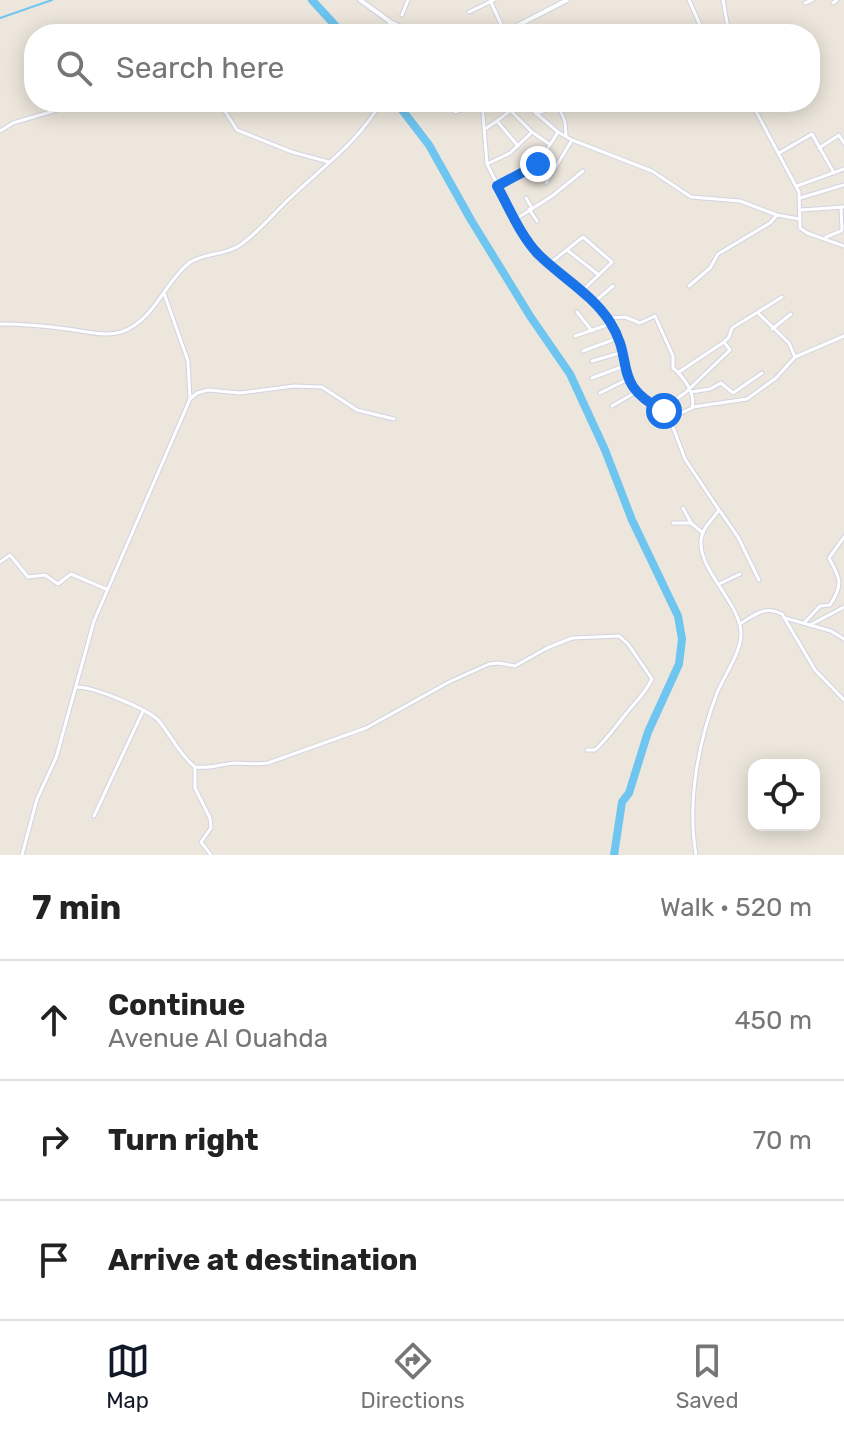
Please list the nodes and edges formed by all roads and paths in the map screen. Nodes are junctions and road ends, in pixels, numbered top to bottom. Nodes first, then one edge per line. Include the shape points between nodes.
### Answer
1 (360, 0) edge
2 (408, 0) edge
3 (491, 0) edge
4 (567, 0) edge
5 (697, 0) edge
6 (723, 0) edge
7 (812, 0) edge
8 (690, 2) edge
9 (805, 3) dead end
10 (406, 8) junction
11 (414, 12) dead end
12 (469, 12) dead end
13 (378, 14) junction
14 (384, 24) edge
15 (395, 24) joint
16 (500, 24) edge
17 (521, 24) edge
18 (700, 24) edge
19 (728, 24) edge
20 (50, 112) edge
21 (225, 112) edge
22 (374, 112) edge
23 (483, 112) edge
24 (508, 112) edge
25 (512, 112) edge
26 (540, 112) edge
27 (561, 112) edge
28 (756, 112) edge
29 (536, 114) joint
30 (497, 121) junction
31 (485, 129) junction
32 (0, 131) edge
33 (532, 132) junction
34 (558, 132) junction
35 (566, 135) junction
36 (572, 140) junction
37 (844, 143) edge
38 (550, 144) junction
39 (518, 146) junction
40 (819, 148) junction
41 (779, 153) junction
42 (329, 162) junction
43 (487, 164) junction
44 (844, 169) edge
45 (583, 171) dead end
46 (834, 173) junction
47 (546, 183) dead end
48 (844, 185) edge
49 (497, 186) junction
50 (797, 186) junction
51 (538, 197) dead end
52 (526, 198) dead end
53 (800, 198) junction
54 (542, 202) junction
55 (843, 207) edge
56 (530, 208) junction
57 (801, 210) junction
58 (777, 215) junction
59 (516, 219) junction
60 (799, 219) junction
61 (537, 221) dead end
62 (843, 229) edge
63 (824, 238) junction
64 (844, 246) edge
65 (567, 250) junction
66 (549, 264) junction
67 (599, 275) junction
68 (613, 286) dead end
69 (689, 286) dead end
70 (581, 291) junction
71 (164, 293) junction
72 (782, 297) dead end
73 (593, 303) junction
74 (577, 312) dead end
75 (758, 313) junction
76 (791, 314) dead end
77 (607, 318) junction
78 (611, 323) junction
79 (0, 324) edge
80 (772, 329) junction
81 (592, 331) junction
82 (575, 336) dead end
83 (844, 336) edge
84 (618, 338) junction
85 (724, 342) junction
86 (583, 351) dead end
87 (623, 352) junction
88 (795, 357) junction
89 (592, 361) dead end
90 (624, 366) junction
91 (679, 372) junction
92 (762, 373) dead end
93 (592, 378) dead end
94 (628, 379) junction
95 (690, 390) junction
96 (636, 392) junction
97 (600, 393) dead end
98 (190, 399) junction
99 (612, 406) dead end
100 (693, 407) junction
101 (661, 409) junction
102 (670, 418) junction
103 (394, 419) dead end
104 (683, 508) dead end
105 (719, 510) junction
106 (673, 523) dead end
107 (691, 523) junction
108 (703, 533) junction
109 (844, 537) edge
110 (0, 562) edge
111 (740, 574) dead end
112 (759, 580) dead end
113 (719, 584) junction
114 (106, 589) junction
115 (844, 607) edge
116 (784, 618) junction
117 (804, 623) junction
118 (740, 624) junction
119 (810, 625) junction
120 (844, 639) edge
121 (77, 687) junction
122 (844, 700) edge
123 (143, 711) junction
124 (587, 750) dead end
125 (195, 767) junction
126 (94, 816) dead end
127 (22, 855) edge
128 (211, 855) edge
129 (696, 855) edge

1 - 13 street
2 - 10 street
3 - 12 street
3 - 16 street
4 - 17 street
5 - 8 street
6 - 19 street
7 - 9 street
8 - 18 street
10 - 11 street
10 - 15 street
13 - 14 street
13 - 15 street
20 - 32 street
21 - 42 street via 237,130
22 - 42 street
23 - 31 street
24 - 30 street
25 - 33 street
26 - 29 street
27 - 35 street
28 - 41 street
29 - 34 street
30 - 31 street
30 - 39 street
31 - 43 street
33 - 38 street
33 - 39 street
34 - 35 street
34 - 38 street
35 - 36 street
36 - 47 street
36 - 58 street via 652,171 691,197 740,201
37 - 40 street via 839,135
38 - 49 street via 538,164
39 - 43 street
40 - 41 street via 812,134
40 - 46 street
41 - 50 street
42 - 71 street via 243,243 192,261
43 - 49 street
44 - 46 street
45 - 54 street
46 - 50 street
48 - 53 street
49 - 59 street
50 - 53 street
51 - 54 street
52 - 56 street
53 - 57 street
54 - 56 street
55 - 57 street
55 - 62 street
56 - 59 street
56 - 61 street
57 - 60 street
58 - 60 street
58 - 69 street via 718,254
59 - 66 street via 526,241
60 - 63 street via 802,231
62 - 63 street
63 - 64 street
65 - 66 street
65 - 67 street
65 - 67 street via 583,237 597,247 612,262
66 - 70 street
67 - 70 street
68 - 73 street
70 - 73 street
71 - 79 street via 141,321 113,334
71 - 98 street via 190,370
72 - 75 street
73 - 77 street
74 - 81 street
75 - 80 street
75 - 85 street via 732,328
76 - 80 street
77 - 78 street
77 - 91 street via 640,323 655,316
78 - 81 street
78 - 84 street
80 - 88 street via 791,345
81 - 82 street
83 - 88 street
84 - 86 street
84 - 87 street
85 - 91 street
85 - 95 street via 730,350
87 - 89 street
87 - 90 street
88 - 100 street via 747,399
90 - 93 street
90 - 94 street
91 - 95 street
92 - 95 street via 733,393 721,383
94 - 96 street
94 - 97 street
95 - 100 street
95 - 101 street
96 - 99 street
96 - 101 street
98 - 103 street via 208,390 322,387 357,410
98 - 114 street
100 - 102 street
101 - 102 street
102 - 105 street via 685,459
104 - 107 street
105 - 108 street
105 - 112 street
106 - 107 street
107 - 108 street
108 - 113 street via 704,556
109 - 117 street via 829,558 841,575 839,590 830,605 820,606
110 - 114 street via 10,555 28,577 45,575 58,584 71,574
111 - 113 street
113 - 118 street
114 - 121 street
115 - 119 street
116 - 117 street
116 - 118 street via 765,610
116 - 122 street via 815,670
117 - 119 street
118 - 129 street via 740,640 713,703 697,769 692,819
119 - 120 street
121 - 123 street via 99,690
121 - 127 street
123 - 125 street via 158,720
123 - 126 street
124 - 125 street via 595,750 614,730 652,679 619,636 572,638 515,666 489,664 366,728 268,763
125 - 128 street via 195,788 211,828 201,842

